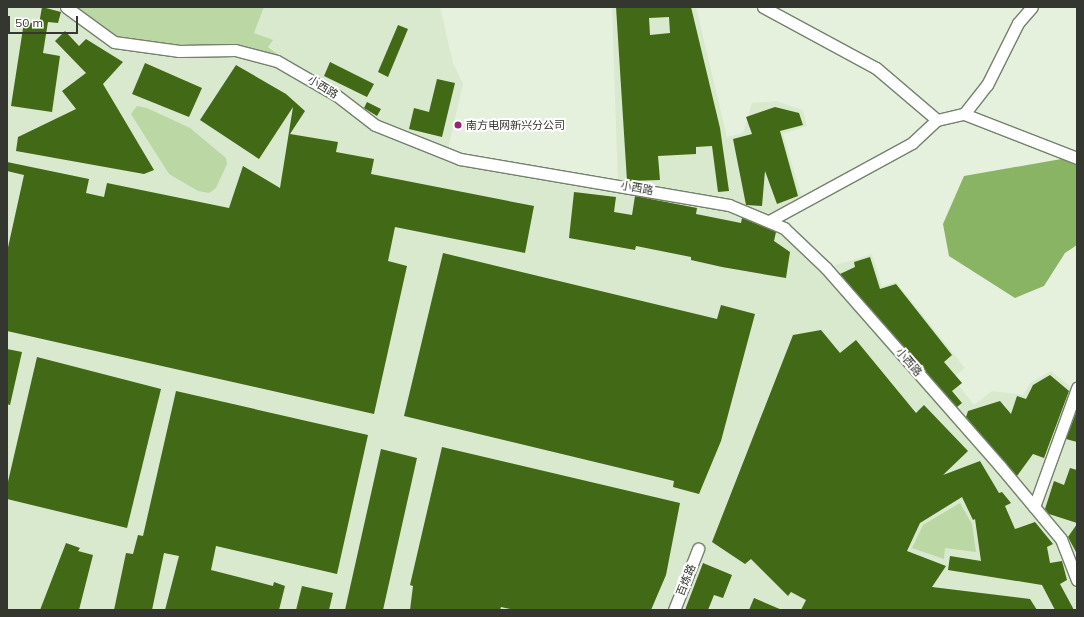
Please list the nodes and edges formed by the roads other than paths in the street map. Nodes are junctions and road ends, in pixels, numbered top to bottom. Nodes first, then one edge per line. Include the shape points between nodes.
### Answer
1 (66, 7) edge
2 (763, 7) edge
3 (1032, 7) edge
4 (964, 114) junction
5 (937, 120) junction
6 (1077, 158) edge
7 (768, 221) junction
8 (1077, 388) edge
9 (1034, 507) junction
10 (698, 549) dead end
11 (1077, 580) edge
12 (674, 610) edge

1 - 7 street, 小西路 via 114,42 179,51 235,50 277,61 336,95 375,125 460,159 729,205
2 - 5 street via 876,68
3 - 4 street via 1018,23 987,85
4 - 5 street
4 - 6 street
5 - 7 street via 912,143
7 - 9 street, 小西路 via 784,228 826,268
8 - 9 street
9 - 11 street, 小西路 via 1061,539
10 - 12 street, 百炼路

